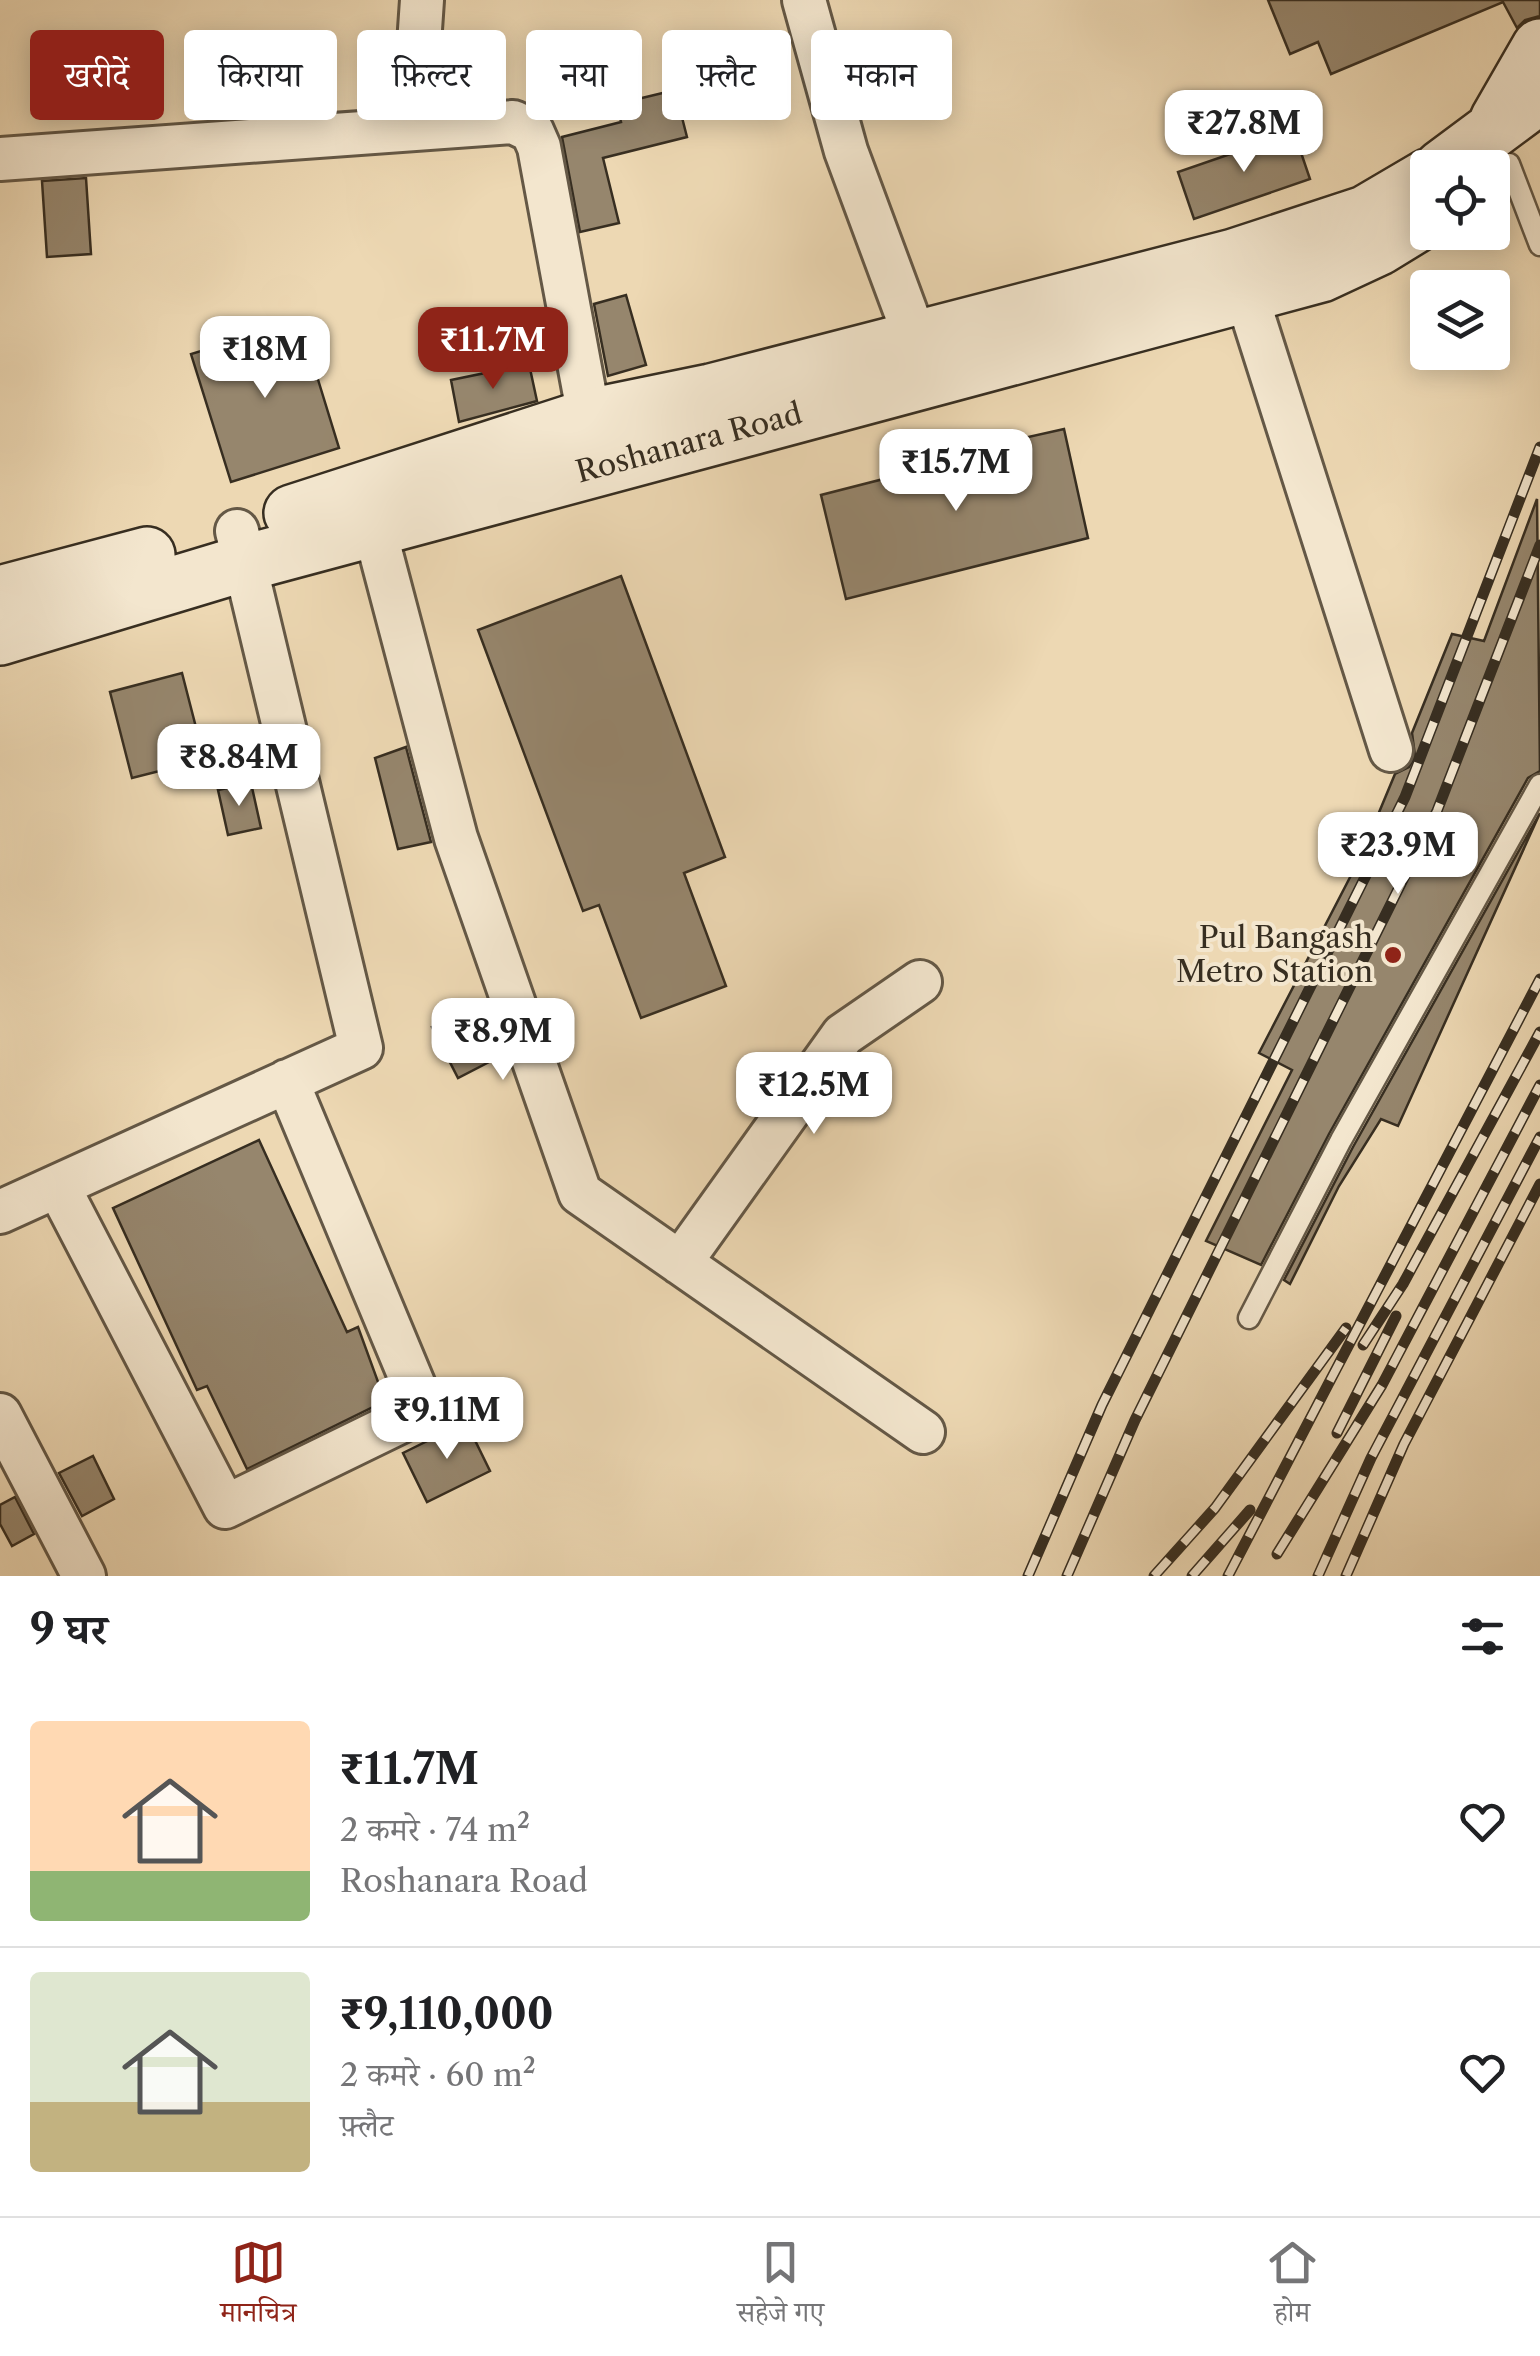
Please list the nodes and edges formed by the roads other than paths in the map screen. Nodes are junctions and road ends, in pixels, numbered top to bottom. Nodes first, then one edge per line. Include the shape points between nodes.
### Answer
1 (422, 0) edge
2 (804, 0) edge
3 (420, 30) edge
4 (1540, 47) edge
5 (1540, 95) edge
6 (1509, 150) edge
7 (1510, 150) edge
8 (0, 159) edge
9 (1510, 159) edge
10 (1410, 188) edge
11 (1410, 227) edge
12 (1540, 245) edge
13 (1246, 294) junction
14 (915, 337) junction
15 (589, 418) junction
16 (374, 528) junction
17 (241, 547) junction
18 (0, 594) edge
19 (0, 637) edge
20 (1391, 750) dead end
21 (1540, 785) edge
22 (920, 982) dead end
23 (287, 1082) junction
24 (58, 1186) junction
25 (0, 1212) edge
26 (680, 1263) junction
27 (1249, 1318) dead end
28 (0, 1415) edge
29 (922, 1432) dead end
30 (84, 1576) edge

1 - 3 street
2 - 14 street via 846,151
4 - 6 street via 1522,72
5 - 7 street
8 - 15 street via 514,122 532,131 539,147
9 - 12 lane
10 - 14 street, Roshanara Road via 1365,214 1234,257
11 - 13 street, Roshanara Road via 1348,263
13 - 16 street, Roshanara Road
13 - 20 street
14 - 15 street, Roshanara Road
15 - 17 street, Roshanara Road
16 - 17 street, Roshanara Road
16 - 26 street via 456,838 580,1193
17 - 18 street, Roshanara Road
17 - 19 street, Roshanara Road
17 - 23 street via 360,1048
21 - 27 lane
22 - 26 street via 842,1035
23 - 24 street
23 - 24 street via 424,1410 226,1506
24 - 25 street
26 - 29 street
28 - 30 street

